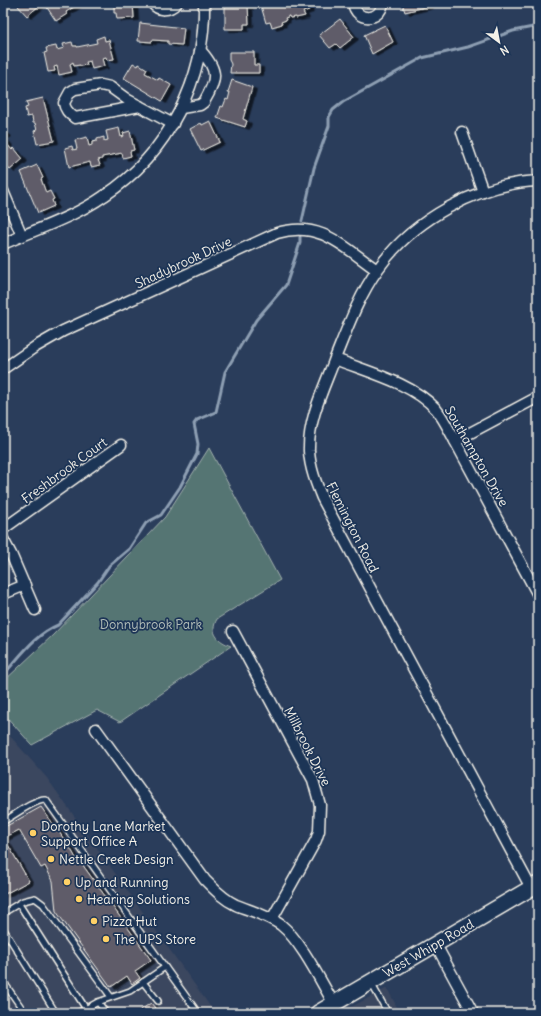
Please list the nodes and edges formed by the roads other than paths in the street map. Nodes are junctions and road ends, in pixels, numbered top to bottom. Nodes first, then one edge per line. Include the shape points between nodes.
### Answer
1 (152, 3) edge
2 (177, 3) edge
3 (204, 3) edge
4 (353, 3) edge
5 (383, 3) edge
6 (201, 51) junction
7 (140, 106) junction
8 (181, 108) junction
9 (173, 124) junction
10 (462, 132) dead end
11 (538, 181) edge
12 (3, 190) edge
13 (482, 192) junction
14 (22, 236) junction
15 (3, 244) edge
16 (377, 270) junction
17 (335, 359) junction
18 (3, 369) edge
19 (538, 397) edge
20 (455, 441) junction
21 (121, 445) dead end
22 (3, 529) edge
23 (3, 539) edge
24 (25, 585) junction
25 (3, 594) edge
26 (538, 595) edge
27 (36, 610) dead end
28 (232, 631) dead end
29 (96, 729) dead end
30 (3, 822) edge
31 (534, 886) edge
32 (19, 904) junction
33 (3, 913) edge
34 (272, 919) junction
35 (3, 928) edge
36 (436, 945) junction
37 (165, 967) junction
38 (3, 980) edge
39 (143, 982) junction
40 (370, 982) junction
41 (111, 997) junction
42 (158, 1001) dead end
43 (98, 1002) junction
44 (334, 1004) junction
45 (86, 1009) junction
46 (25, 1013) edge
47 (56, 1013) edge
48 (78, 1013) edge
49 (106, 1013) edge
50 (198, 1013) edge
51 (318, 1013) edge
52 (388, 1013) edge
53 (473, 1013) edge

1 - 2 street via 166,10
3 - 6 street
4 - 5 street via 359,15 365,17 376,15
6 - 8 street via 193,80
6 - 8 street via 213,66 215,76 204,102
7 - 7 street via 110,87 102,85 75,89 70,92 64,103 70,115 75,118
7 - 9 street
8 - 9 street
9 - 14 street via 147,160 115,189 72,215
10 - 13 street
11 - 13 street, Flemington Road
12 - 14 street
13 - 16 street, Flemington Road via 429,219 406,238
14 - 15 street
16 - 17 street, Flemington Road via 355,309
16 - 18 street, Shadybrook Drive via 320,233 299,229 288,230 63,331
17 - 20 street, Southampton Drive via 418,393 437,410
17 - 31 street, Flemington Road via 312,423 309,452 316,483
19 - 20 street
20 - 26 street, Southampton Drive
21 - 22 street, Freshbrook Court
23 - 24 street
24 - 25 street
24 - 27 street
28 - 34 street, Millbrook Drive via 313,780 320,805 316,840
29 - 34 street via 209,884 224,898
30 - 37 lane via 46,800
31 - 36 street, West Whipp Road
32 - 33 lane
32 - 41 lane via 35,898 43,904
32 - 45 lane
34 - 44 street via 297,942
35 - 47 lane
36 - 40 street, West Whipp Road
36 - 53 street
37 - 39 lane
37 - 50 lane
38 - 46 lane
39 - 41 lane via 130,991
39 - 42 lane
40 - 44 street, West Whipp Road
40 - 52 lane
41 - 43 lane
43 - 45 lane
43 - 49 lane
44 - 51 street, West Whipp Road
45 - 48 lane

